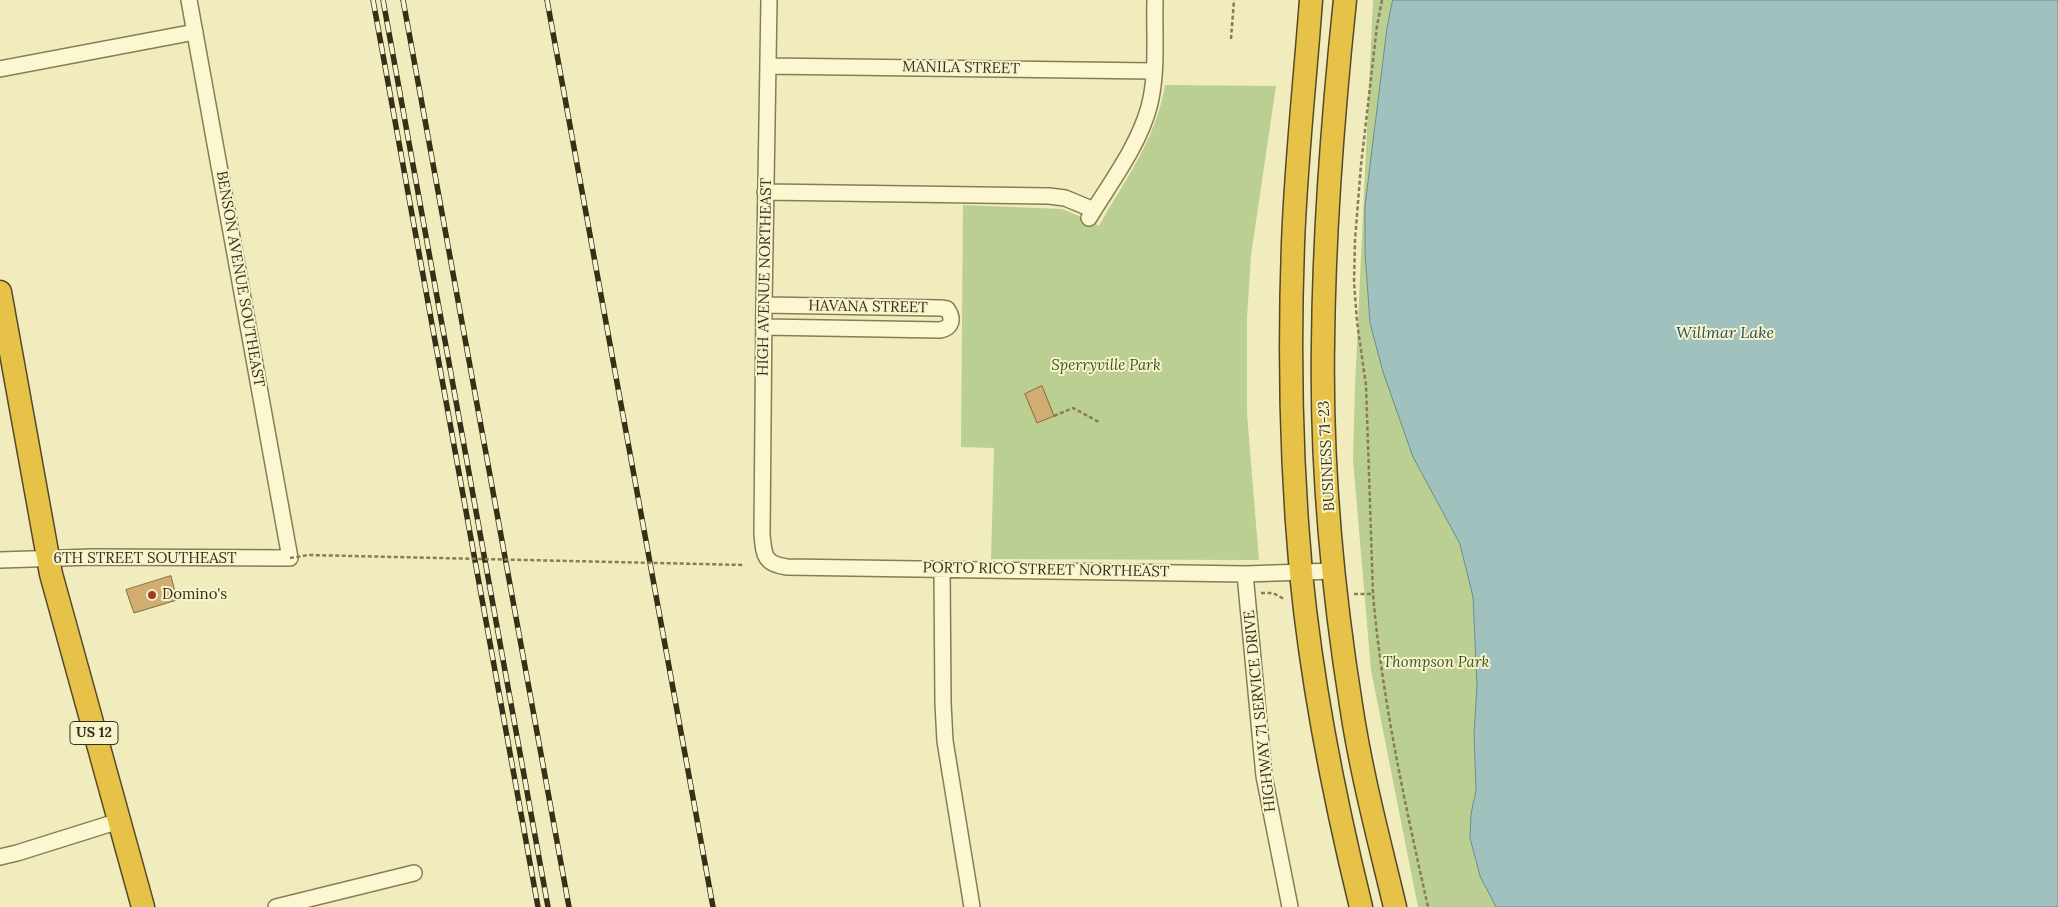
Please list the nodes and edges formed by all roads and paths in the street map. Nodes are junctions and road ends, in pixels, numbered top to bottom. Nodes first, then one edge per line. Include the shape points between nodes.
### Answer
1 (189, 0) edge
2 (769, 0) edge
3 (1155, 0) edge
4 (1234, 0) edge
5 (1312, 0) edge
6 (1345, 0) edge
7 (1382, 0) edge
8 (194, 32) junction
9 (1231, 39) dead end
10 (768, 66) junction
11 (0, 69) edge
12 (1154, 71) junction
13 (765, 192) junction
14 (0, 292) edge
15 (764, 305) junction
16 (764, 327) junction
17 (1054, 416) dead end
18 (1099, 422) dead end
19 (764, 554) joint
20 (290, 558) junction
21 (48, 559) junction
22 (0, 560) edge
23 (744, 565) dead end
24 (942, 569) junction
25 (1334, 572) junction
26 (1301, 573) junction
27 (1245, 574) junction
28 (119, 821) junction
29 (0, 856) edge
30 (414, 873) dead end
31 (143, 907) edge
32 (276, 907) edge
33 (972, 907) edge
34 (1290, 907) edge
35 (1361, 907) edge
36 (1395, 907) edge
37 (1428, 907) edge

1 - 8 street, BENSON AVENUE SOUTHEAST
2 - 10 street, HIGH AVENUE NORTHEAST
3 - 12 street
4 - 9 path
5 - 26 highway via 1293,241 1293,431
6 - 25 highway, BUSINESS 71-23 via 1326,243 1323,345 1324,436
7 - 37 path via 1361,165 1355,240 1356,322 1366,385 1375,627 1393,739
8 - 11 street
8 - 20 street, BENSON AVENUE SOUTHEAST
10 - 12 street, MANILA STREET
10 - 13 street, HIGH AVENUE NORTHEAST
12 - 13 street via 1142,125 1091,214 1065,198 1049,196
13 - 15 street, HIGH AVENUE NORTHEAST
14 - 21 highway, US 12
15 - 16 street, HIGH AVENUE NORTHEAST
15 - 16 street, HAVANA STREET via 940,308 947,310 952,320 950,326 940,330
16 - 19 street, HIGH AVENUE NORTHEAST
17 - 18 path via 1073,408
19 - 24 street, PORTO RICO STREET NORTHEAST via 775,565 787,567
20 - 21 street, 6TH STREET SOUTHEAST
20 - 23 path, bridge via 309,555
21 - 22 street, 6TH STREET SOUTHEAST
21 - 28 highway, US 12
24 - 27 street, PORTO RICO STREET NORTHEAST
24 - 33 street via 945,741
25 - 26 street, PORTO RICO STREET NORTHEAST
25 - 36 highway, BUSINESS 71-23 via 1360,758
26 - 27 street, PORTO RICO STREET NORTHEAST
26 - 35 highway via 1325,744
27 - 34 street, HIGHWAY 71 SERVICE DRIVE via 1264,776
28 - 29 street
28 - 31 highway, US 12
30 - 32 street

